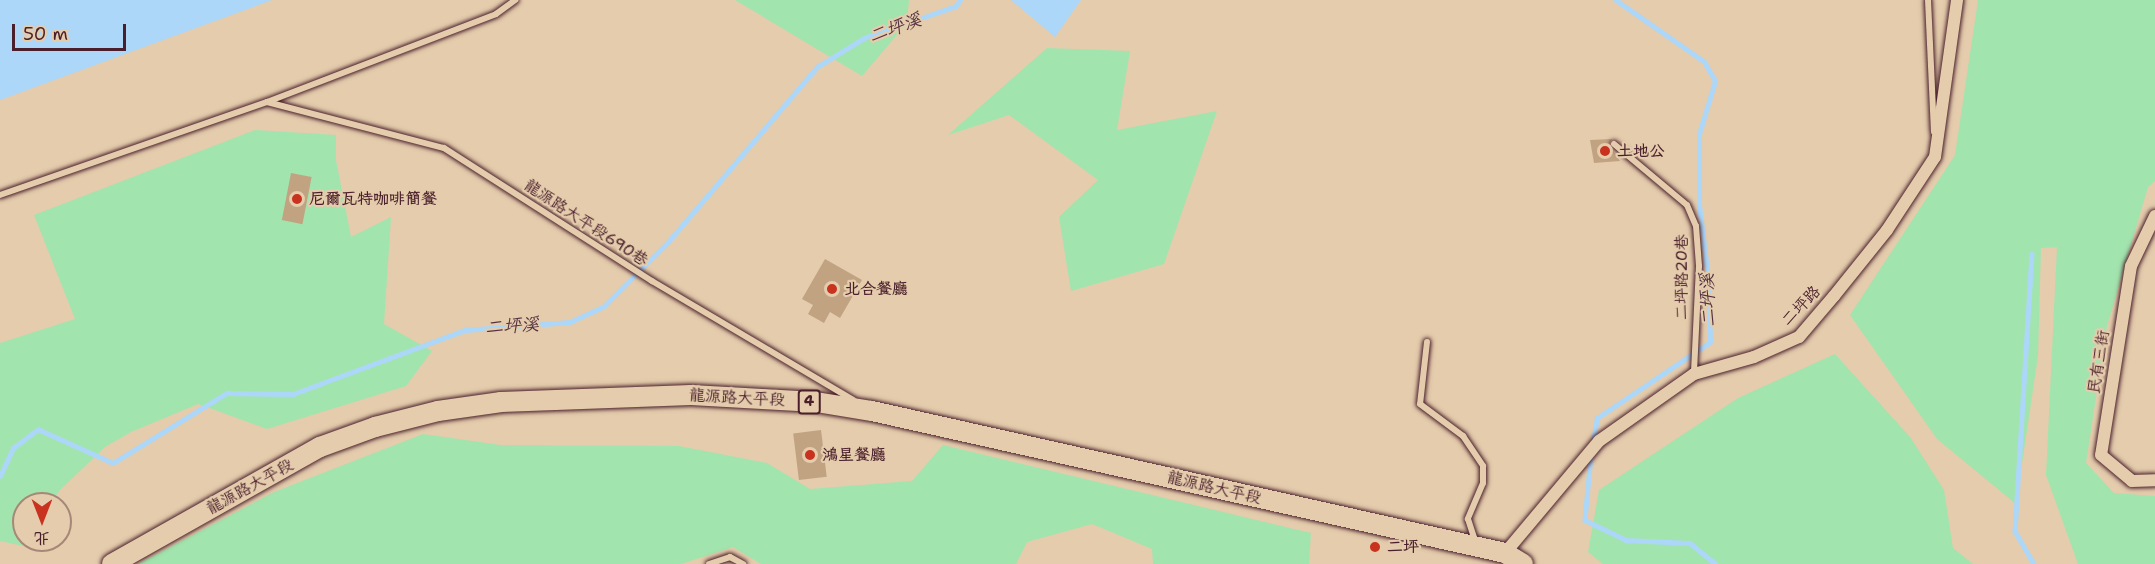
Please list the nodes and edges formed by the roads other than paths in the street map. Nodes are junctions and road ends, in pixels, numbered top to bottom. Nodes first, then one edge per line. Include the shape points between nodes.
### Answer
1 (514, 0) edge
2 (1928, 0) edge
3 (1957, 0) edge
4 (267, 102) junction
5 (1614, 144) dead end
6 (1935, 157) junction
7 (0, 195) edge
8 (2155, 216) edge
9 (1427, 342) dead end
10 (1694, 374) junction
11 (872, 411) junction
12 (2155, 480) edge
13 (1477, 547) junction
14 (1505, 553) junction
15 (112, 564) edge
16 (709, 564) edge
17 (743, 564) edge
18 (1523, 564) edge

1 - 4 lane via 496,14
2 - 6 lane
3 - 6 street, 二坪路
4 - 7 lane
4 - 11 lane, 龍源路大平段690巷 via 444,148 652,281
5 - 10 lane, 二坪路20巷 via 1687,205 1696,225 1699,266
6 - 10 street, 二坪路 via 1887,230 1798,337 1754,357
8 - 12 street, 民有三街 via 2131,266 2101,455 2132,481
9 - 13 lane via 1420,404 1463,435 1483,466 1483,483 1468,519
10 - 14 street, 二坪路 via 1599,441
11 - 13 main road, 龍源路大平段 / 4
11 - 15 main road, 龍源路大平段 / 4 via 816,402 690,395 566,397 438,411 375,427 320,447
13 - 14 main road, 龍源路大平段 / 4
14 - 18 main road, 龍源路大平段 / 4
16 - 17 lane via 730,557

